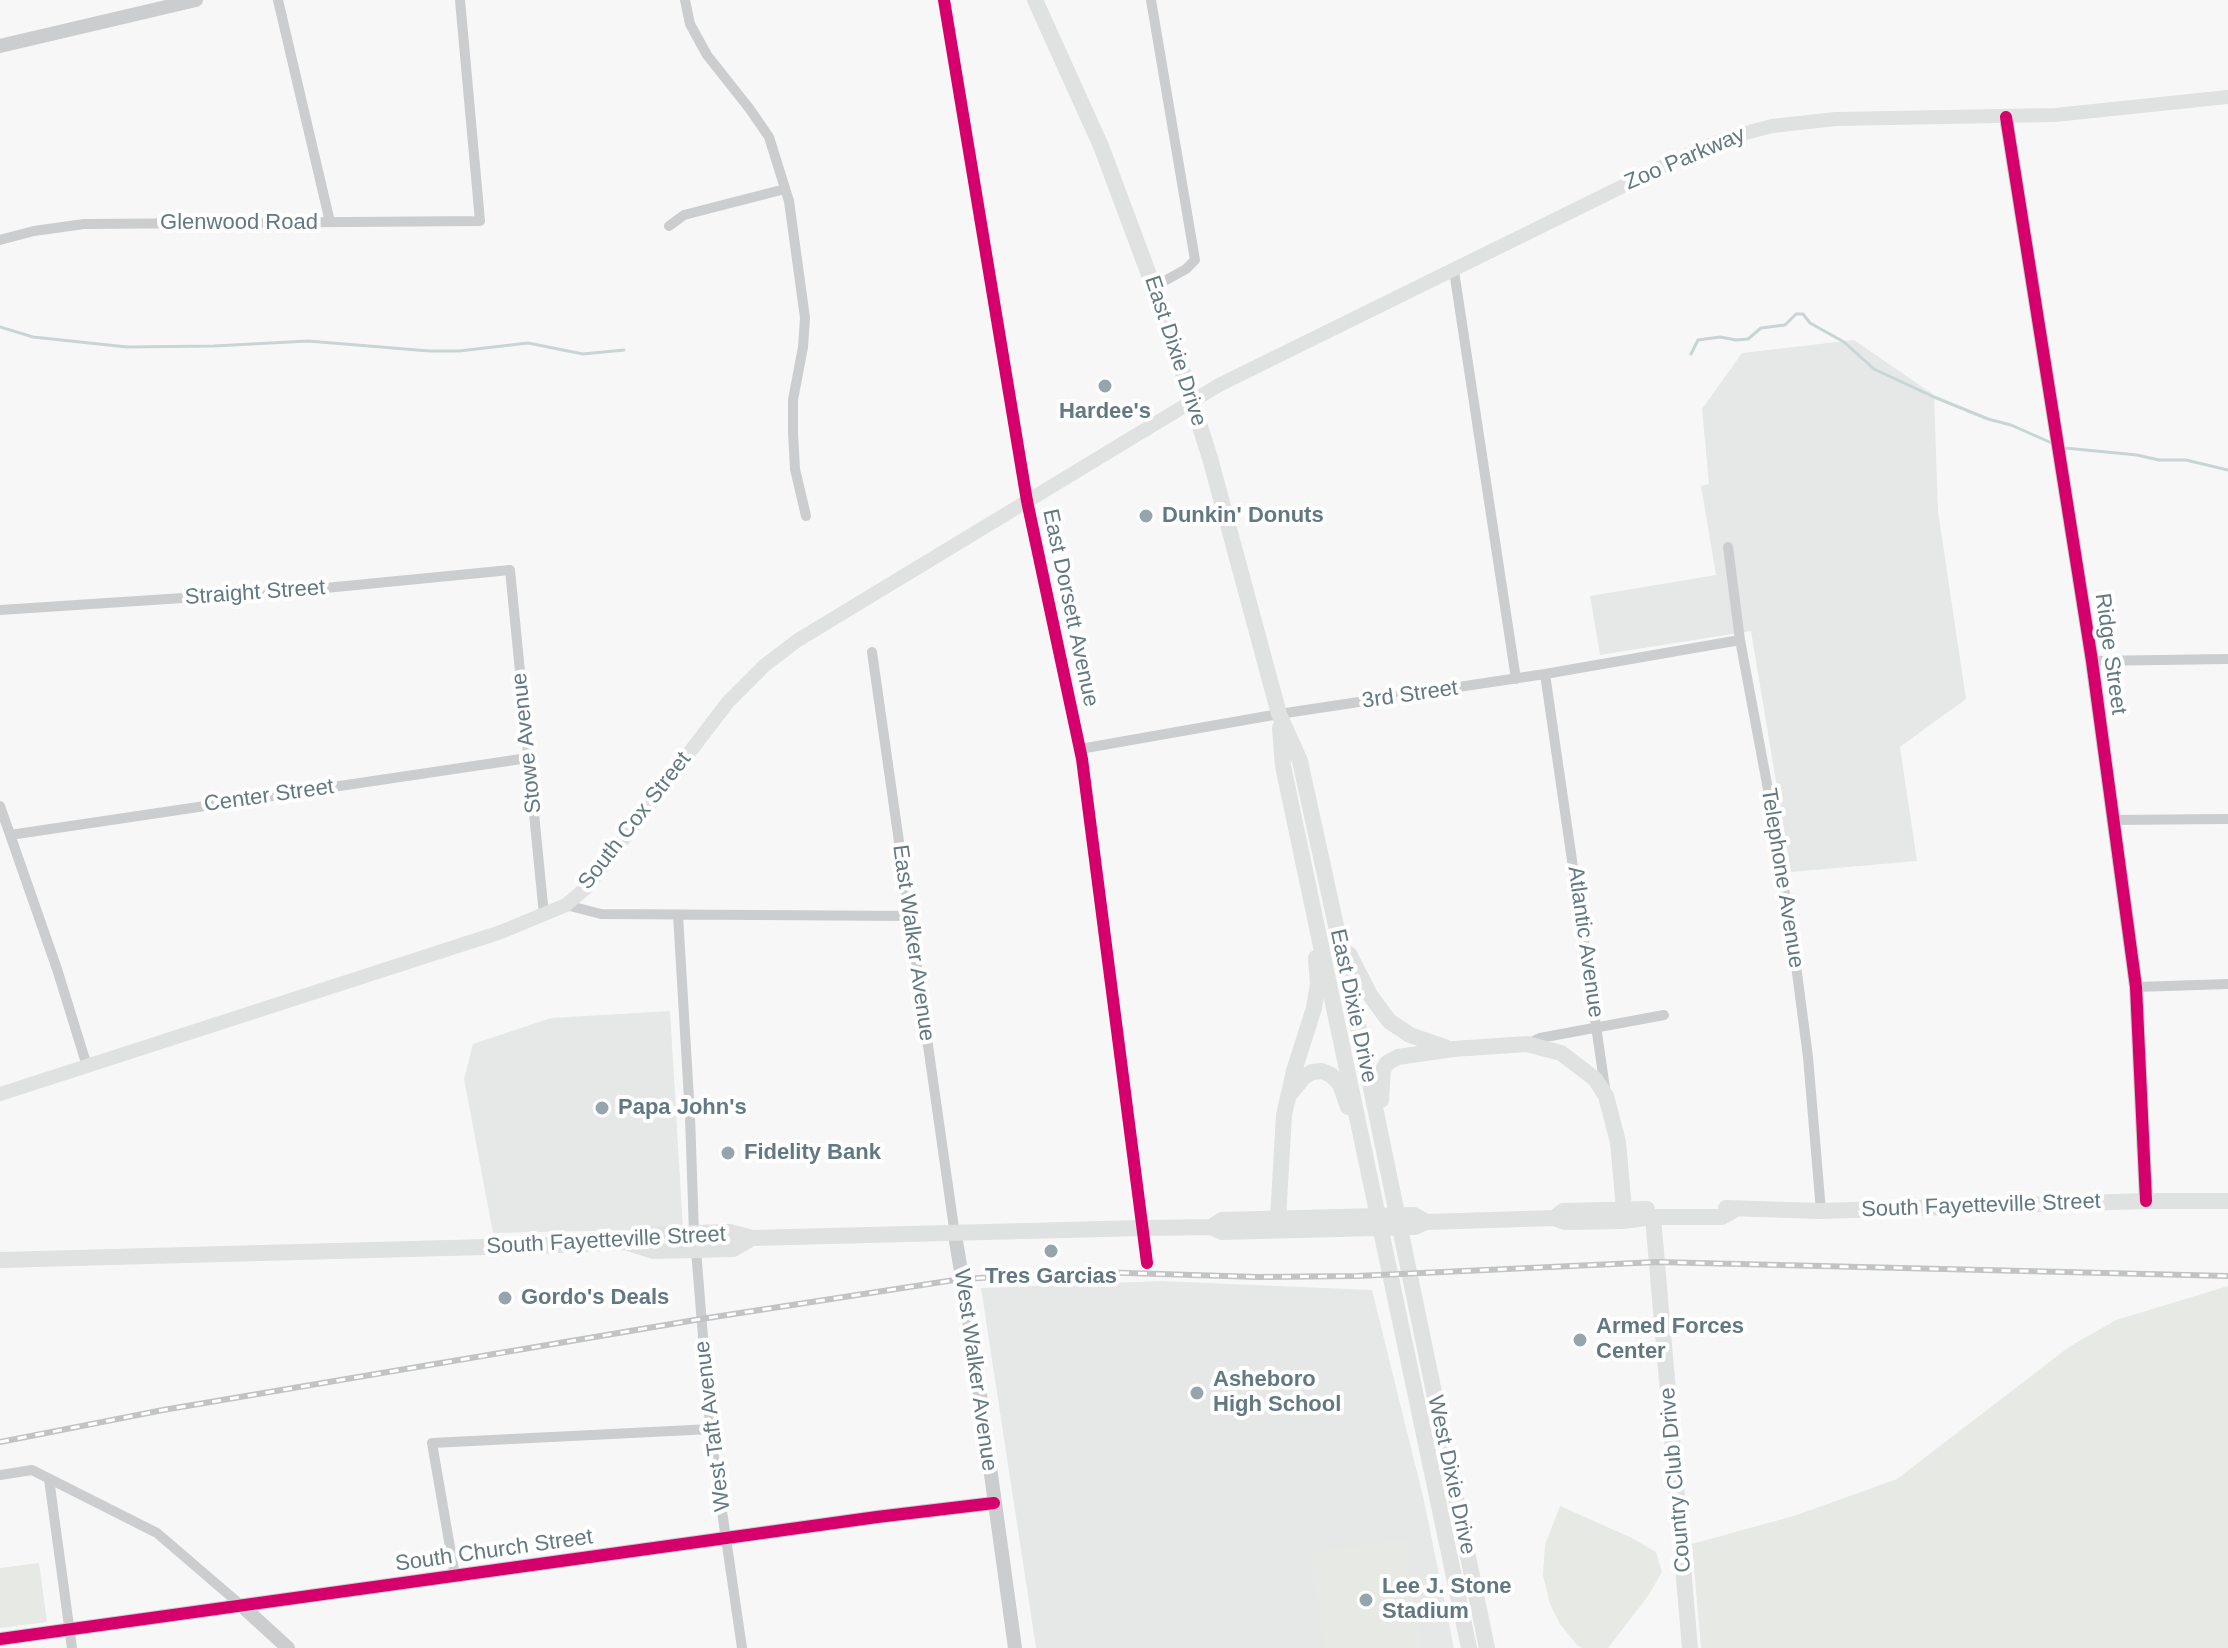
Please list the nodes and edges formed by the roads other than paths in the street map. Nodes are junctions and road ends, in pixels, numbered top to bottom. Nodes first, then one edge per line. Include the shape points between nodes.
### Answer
1 (196, 0) edge
2 (278, 0) edge
3 (460, 0) edge
4 (685, 0) edge
5 (944, 0) edge
6 (1035, 0) edge
7 (1151, 0) edge
8 (0, 46) edge
9 (2228, 97) edge
10 (2006, 117) junction
11 (785, 189) junction
12 (330, 222) junction
13 (669, 226) dead end
14 (0, 240) edge
15 (1454, 271) junction
16 (1154, 287) junction
17 (1192, 402) junction
18 (1027, 501) junction
19 (806, 516) dead end
20 (1728, 547) dead end
21 (510, 570) joint
22 (0, 610) edge
23 (1740, 640) junction
24 (872, 652) dead end
25 (2228, 659) edge
26 (2092, 661) junction
27 (1545, 674) junction
28 (1516, 679) junction
29 (1279, 714) junction
30 (1080, 749) junction
31 (528, 758) junction
32 (0, 806) edge
33 (2228, 819) edge
34 (2113, 820) junction
35 (10, 835) junction
36 (566, 905) junction
37 (544, 915) junction
38 (678, 915) junction
39 (1334, 915) junction
40 (910, 916) junction
41 (1319, 929) junction
42 (2228, 984) edge
43 (2136, 987) junction
44 (1664, 1015) dead end
45 (1598, 1029) junction
46 (1527, 1044) junction
47 (1453, 1049) junction
48 (87, 1066) junction
49 (0, 1094) edge
50 (1289, 1096) junction
51 (1606, 1096) junction
52 (1362, 1133) junction
53 (1382, 1143) junction
54 (2146, 1201) junction
55 (2228, 1201) edge
56 (1624, 1209) junction
57 (1734, 1210) junction
58 (1821, 1211) junction
59 (1653, 1217) junction
60 (1554, 1218) junction
61 (1278, 1219) junction
62 (1426, 1222) junction
63 (1211, 1227) junction
64 (1142, 1228) junction
65 (694, 1233) junction
66 (955, 1235) junction
67 (746, 1236) junction
68 (634, 1245) junction
69 (696, 1250) junction
70 (0, 1260) edge
71 (1147, 1263) dead end
72 (1415, 1301) joint
73 (1398, 1305) joint
74 (711, 1429) junction
75 (0, 1475) edge
76 (49, 1479) junction
77 (994, 1503) junction
78 (726, 1539) junction
79 (455, 1576) junction
80 (242, 1606) junction
81 (70, 1630) junction
82 (0, 1639) edge
83 (72, 1648) edge
84 (288, 1648) edge
85 (742, 1648) edge
86 (1015, 1648) edge
87 (1469, 1648) edge
88 (1487, 1648) edge
89 (1690, 1648) edge

1 - 8 street
2 - 12 street
3 - 12 street, Glenwood Road via 480,221
4 - 11 street via 690,24 707,55 769,137
5 - 18 street, East Dorsett Avenue
6 - 16 main road, East Dixie Drive via 1101,146
7 - 16 street via 1195,260
9 - 10 main road, Zoo Parkway
10 - 15 main road, Zoo Parkway via 1836,119 1730,137
10 - 26 street, Ridge Street
11 - 13 street via 684,215
11 - 19 street via 805,318 793,433
12 - 14 street, Glenwood Road via 84,224
15 - 17 main road, Zoo Parkway
15 - 28 street
16 - 17 main road, East Dixie Drive
17 - 18 main road, South Cox Street
17 - 29 main road, East Dixie Drive
18 - 30 street, East Dorsett Avenue
18 - 36 main road, South Cox Street via 810,632 765,665 728,702 586,888
20 - 23 street, Telephone Avenue
21 - 22 street, Straight Street
21 - 31 street, Stowe Avenue
23 - 27 street, 3rd Street
23 - 58 street, Telephone Avenue via 1797,973
24 - 40 street, East Walker Avenue
25 - 26 street
26 - 34 street, Ridge Street
27 - 28 street, 3rd Street
27 - 45 street, Atlantic Avenue
28 - 29 street, 3rd Street
29 - 30 street, 3rd Street
29 - 39 main road, East Dixie Drive via 1300,761
29 - 41 main road, East Dixie Drive via 1283,766
30 - 64 street, East Dorsett Avenue
31 - 35 street, Center Street
31 - 37 street, Stowe Avenue
32 - 35 street
33 - 34 street
34 - 43 street, Ridge Street
35 - 48 street
36 - 37 main road, South Cox Street
36 - 38 street via 601,914
37 - 48 main road, South Cox Street
38 - 40 street
38 - 65 street
39 - 47 main road via 1362,982 1389,1021 1420,1040
39 - 53 main road, East Dixie Drive
40 - 66 street, East Walker Avenue
41 - 50 main road via 1314,1008
41 - 52 main road, East Dixie Drive
42 - 43 street
43 - 54 street, Ridge Street
44 - 45 street
45 - 46 street
45 - 51 street, Atlantic Avenue
46 - 47 main road
46 - 51 main road via 1574,1061
47 - 53 main road via 1387,1063 1381,1079
48 - 49 main road, South Cox Street
50 - 52 main road via 1312,1072 1331,1075
50 - 61 main road
51 - 56 main road, Atlantic Avenue via 1618,1142
52 - 73 main road, East Dixie Drive
53 - 72 main road, East Dixie Drive
54 - 55 main road, South Fayetteville Street
54 - 58 main road, South Fayetteville Street
56 - 57 main road, South Fayetteville Street
56 - 60 main road, South Fayetteville Street via 1563,1211
57 - 58 main road, South Fayetteville Street
57 - 59 main road, South Fayetteville Street via 1722,1217
59 - 60 main road, South Fayetteville Street via 1565,1222
59 - 89 main road, Country Club Drive
60 - 62 main road, South Fayetteville Street
61 - 62 main road, South Fayetteville Street via 1414,1215
61 - 63 main road, South Fayetteville Street via 1222,1220
62 - 63 main road, South Fayetteville Street via 1415,1227 1222,1232
63 - 64 main road, South Fayetteville Street
64 - 66 main road, South Fayetteville Street
64 - 71 street, East Dorsett Avenue
65 - 67 main road, South Fayetteville Street
65 - 68 main road, South Fayetteville Street via 663,1234
66 - 67 main road, South Fayetteville Street
66 - 77 street, West Walker Avenue
67 - 69 main road via 733,1249
68 - 69 main road via 653,1251
68 - 70 main road, South Fayetteville Street
69 - 74 street, West Taft Avenue
72 - 88 main road, West Dixie Drive
73 - 87 main road, West Dixie Drive
74 - 78 street, West Taft Avenue
74 - 79 street via 432,1443
75 - 76 street via 32,1470
76 - 80 street via 157,1533
76 - 81 street
77 - 78 street, South Church Street
77 - 86 street, West Walker Avenue
78 - 79 street, South Church Street
78 - 85 street, West Taft Avenue
79 - 80 street, South Church Street
80 - 81 street, South Church Street
80 - 84 street
81 - 82 street, South Church Street
81 - 83 street

